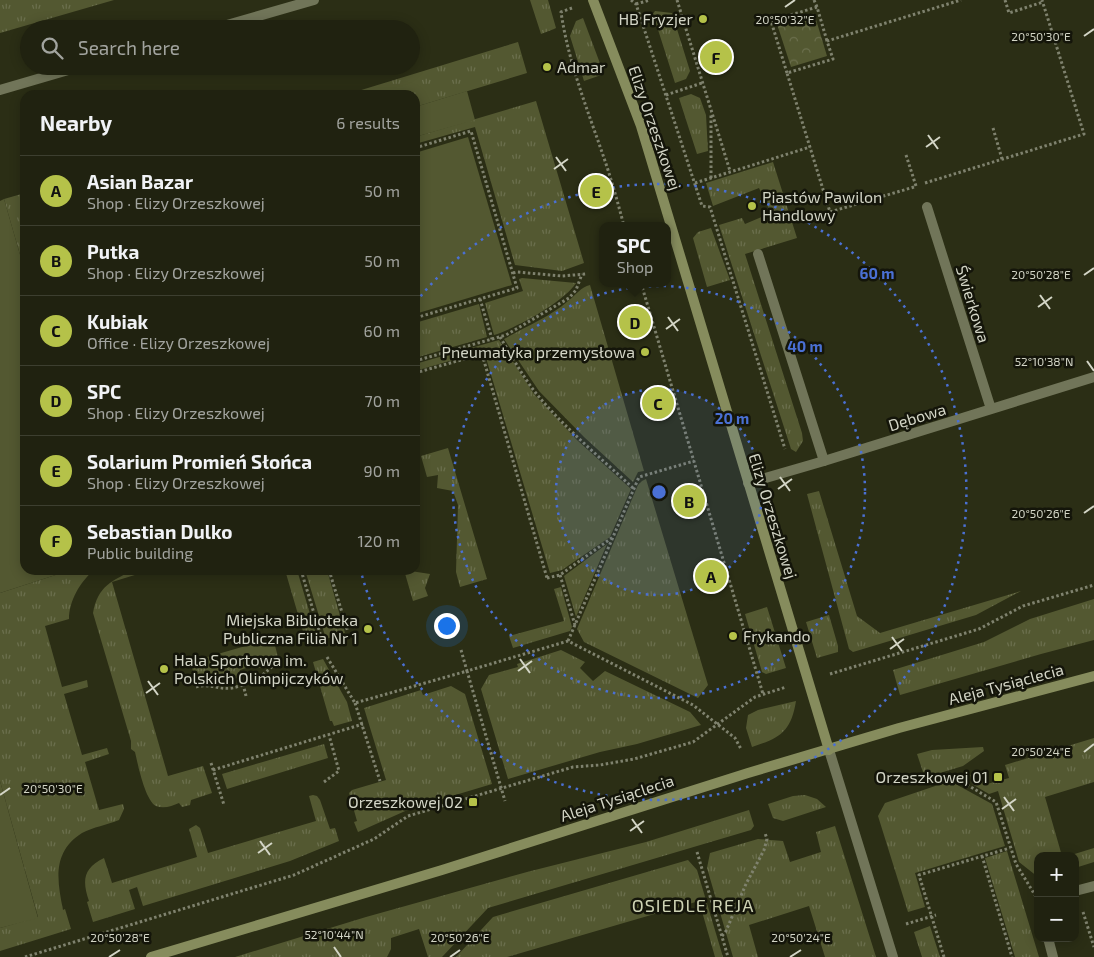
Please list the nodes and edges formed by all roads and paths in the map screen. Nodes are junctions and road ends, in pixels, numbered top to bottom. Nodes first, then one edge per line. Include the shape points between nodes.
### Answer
1 (314, 0) edge
2 (593, 0) edge
3 (631, 0) edge
4 (650, 0) edge
5 (677, 0) edge
6 (814, 0) edge
7 (961, 0) edge
8 (1005, 0) edge
9 (1042, 1) edge
10 (636, 4) junction
11 (817, 7) junction
12 (561, 12) dead end
13 (245, 20) edge
14 (827, 41) junction
15 (787, 73) junction
16 (51, 75) edge
17 (702, 83) junction
18 (0, 90) edge
19 (666, 95) junction
20 (711, 110) junction
21 (993, 128) dead end
22 (420, 146) edge
23 (810, 147) junction
24 (906, 155) dead end
25 (1002, 160) junction
26 (730, 171) junction
27 (711, 178) junction
28 (695, 183) junction
29 (916, 186) junction
30 (927, 207) dead end
31 (623, 222) edge
32 (670, 222) edge
33 (671, 226) edge
34 (758, 254) dead end
35 (513, 273) junction
36 (643, 287) edge
37 (480, 299) junction
38 (420, 317) edge
39 (500, 337) junction
40 (492, 339) junction
41 (420, 361) edge
42 (420, 372) edge
43 (1094, 377) edge
44 (991, 409) junction
45 (788, 457) dead end
46 (694, 461) junction
47 (824, 461) junction
48 (748, 483) junction
49 (634, 489) junction
50 (613, 537) junction
51 (302, 575) edge
52 (331, 575) edge
53 (560, 575) junction
54 (1094, 585) edge
55 (575, 626) junction
56 (348, 632) dead end
57 (322, 640) dead end
58 (568, 641) junction
59 (461, 650) dead end
60 (327, 657) dead end
61 (280, 662) dead end
62 (466, 671) junction
63 (823, 676) dead end
64 (1094, 676) edge
65 (243, 684) junction
66 (792, 685) dead end
67 (196, 687) dead end
68 (763, 694) junction
69 (246, 696) dead end
70 (356, 703) junction
71 (363, 724) junction
72 (717, 724) junction
73 (329, 735) junction
74 (741, 748) dead end
75 (829, 750) junction
76 (211, 763) dead end
77 (213, 770) junction
78 (956, 775) dead end
79 (380, 781) dead end
80 (324, 782) dead end
81 (500, 789) junction
82 (505, 801) dead end
83 (224, 805) dead end
84 (765, 833) dead end
85 (1010, 848) junction
86 (697, 852) dead end
87 (982, 856) junction
88 (1094, 886) edge
89 (1079, 890) edge
90 (1036, 897) edge
91 (1080, 904) dead end
92 (934, 916) junction
93 (906, 925) dead end
94 (722, 936) junction
95 (1049, 942) edge
96 (1094, 947) edge
97 (25, 957) edge
98 (151, 957) edge
99 (728, 957) edge
100 (893, 957) edge
101 (944, 957) edge
102 (1012, 957) edge
103 (1053, 957) edge

1 - 13 street
2 - 32 street, Elizy Orzeszkowej via 641,126
3 - 10 path
4 - 10 path
5 - 17 path
6 - 11 path
7 - 14 path
8 - 9 path via 1009,13
9 - 25 path via 1084,134
10 - 19 path
11 - 14 path
11 - 15 path via 771,21
12 - 31 path via 578,84
14 - 15 path via 833,59
15 - 23 path
16 - 18 street
17 - 19 path
17 - 20 path
19 - 28 path
20 - 26 path
20 - 27 path
21 - 25 path
22 - 35 path via 471,131
23 - 26 path
23 - 29 path via 830,212
24 - 29 path
25 - 29 path
26 - 27 path
27 - 28 path
28 - 45 path via 702,206 710,207
30 - 44 street, Świerkowa
33 - 48 street, Elizy Orzeszkowej
34 - 47 street
35 - 37 path via 517,288
35 - 39 path via 584,274 569,298
36 - 46 path
37 - 38 path
37 - 40 path
39 - 40 path
39 - 49 path via 541,399
40 - 41 path
42 - 53 path via 482,354 547,578
43 - 44 street, Dębowa
44 - 47 street, Dębowa
46 - 49 path via 640,476
46 - 68 path
47 - 48 street, Dębowa
48 - 75 street, Elizy Orzeszkowej
49 - 50 path
50 - 53 path
50 - 55 path
51 - 57 path
52 - 56 path
53 - 55 path
54 - 63 path via 1023,606 979,629
55 - 58 path
58 - 62 path
58 - 72 path via 694,705
59 - 62 path
60 - 70 path
61 - 65 path via 261,677
62 - 70 path
62 - 81 path
64 - 75 street, Aleja Tysiąclecia
65 - 67 path via 231,688
65 - 69 path
66 - 68 path
68 - 72 path
70 - 71 path
71 - 73 path
71 - 79 path
72 - 74 path via 735,738
72 - 81 path via 693,742 634,759 572,767
73 - 77 path
73 - 80 path via 340,771
75 - 98 street, Aleja Tysiąclecia
75 - 100 street, Elizy Orzeszkowej
76 - 77 path
77 - 83 path
78 - 85 path via 996,802
81 - 82 path
81 - 97 path via 408,816 374,839 294,874
84 - 94 path via 764,850
85 - 87 path
85 - 90 path
86 - 94 path
87 - 92 path via 919,875
87 - 102 path
88 - 89 street
91 - 96 path
92 - 93 path
92 - 101 path
94 - 99 path
95 - 103 street

